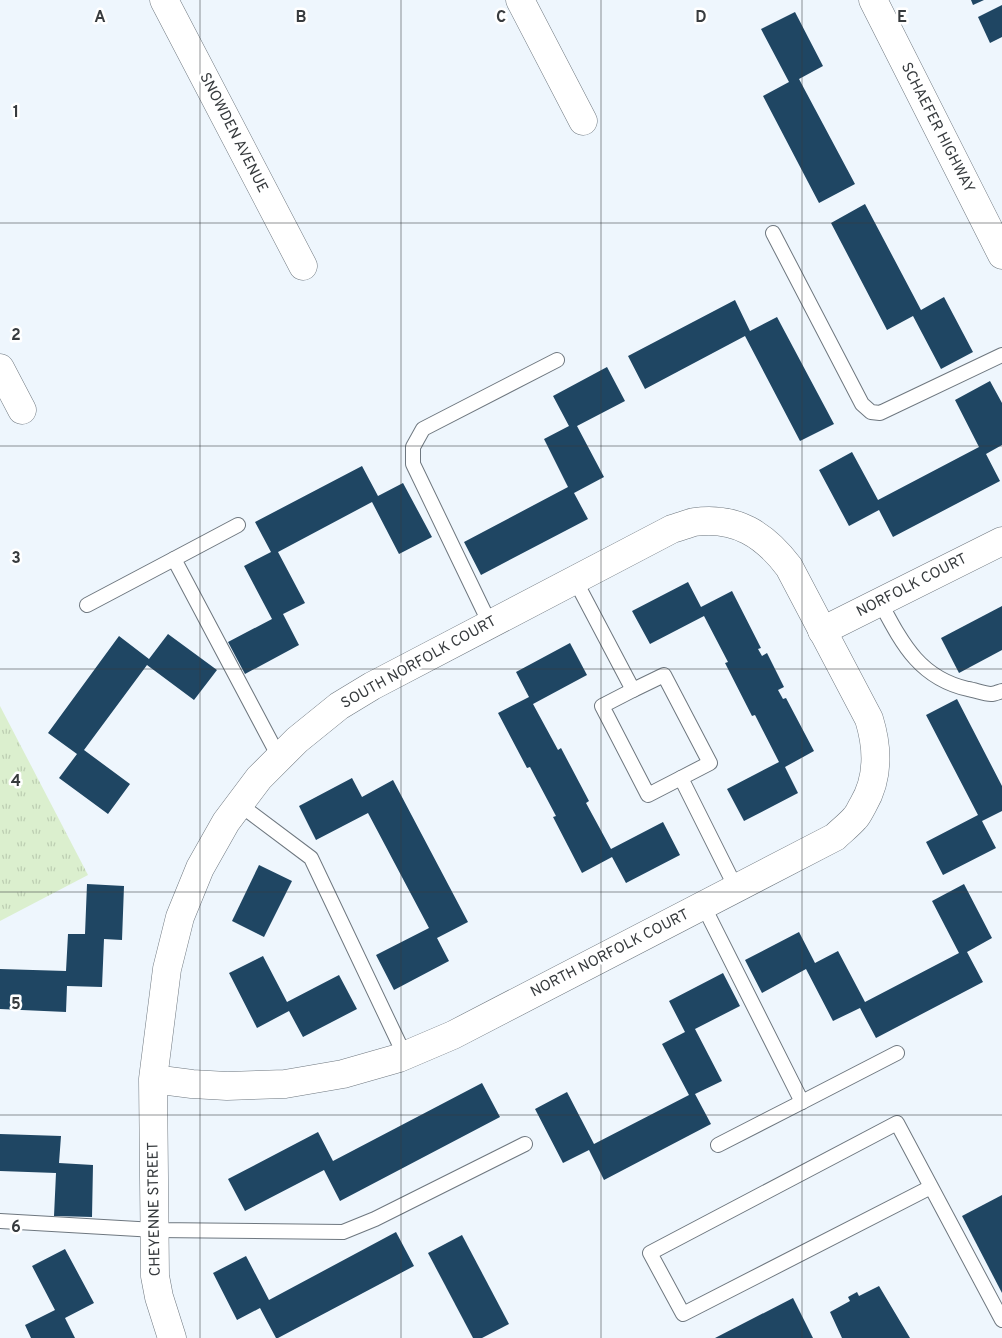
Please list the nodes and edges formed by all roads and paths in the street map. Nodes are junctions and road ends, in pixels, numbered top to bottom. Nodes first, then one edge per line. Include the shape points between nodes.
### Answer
1 (164, 0) edge
2 (520, 0) edge
3 (872, 0) edge
4 (583, 121) dead end
5 (773, 233) dead end
6 (1002, 256) edge
7 (303, 266) dead end
8 (1002, 355) edge
9 (557, 360) dead end
10 (0, 368) edge
11 (22, 410) dead end
12 (238, 525) dead end
13 (1002, 541) edge
14 (174, 559) junction
15 (575, 580) junction
16 (880, 602) junction
17 (87, 605) dead end
18 (490, 624) junction
19 (822, 631) junction
20 (633, 690) junction
21 (1002, 691) edge
22 (279, 757) junction
23 (681, 778) junction
24 (239, 804) junction
25 (736, 888) junction
26 (703, 905) junction
27 (897, 1053) dead end
28 (405, 1056) junction
29 (153, 1079) junction
30 (802, 1102) junction
31 (525, 1144) dead end
32 (718, 1145) dead end
33 (931, 1187) junction
34 (0, 1221) edge
35 (155, 1230) junction
36 (1002, 1320) edge
37 (172, 1338) edge

1 - 7 street, SNOWDEN AVENUE
2 - 4 street
3 - 6 street, SCHAEFER HIGHWAY
5 - 8 lane via 862,404 871,412 880,413
9 - 18 lane via 423,429 413,447 413,464
10 - 11 street
12 - 14 lane
13 - 16 street, NORFOLK COURT
14 - 17 lane
14 - 22 lane
15 - 18 street, SOUTH NORFOLK COURT
15 - 19 street, SOUTH NORFOLK COURT via 672,529 693,522 732,524 753,532 779,553
15 - 20 lane
16 - 19 street, NORFOLK COURT
16 - 21 lane via 901,640 921,665 941,679 963,688 990,694
18 - 22 street, SOUTH NORFOLK COURT via 339,706
19 - 25 street, NORTH NORFOLK COURT via 869,719 874,736 875,776 868,797 856,817 835,837
20 - 23 lane via 664,675 710,763
20 - 23 lane via 602,706 648,795
22 - 24 street, SOUTH NORFOLK COURT
23 - 25 lane
24 - 28 lane via 311,858
24 - 29 street, SOUTH NORFOLK COURT via 200,868 180,917 167,969
25 - 26 street, NORTH NORFOLK COURT
26 - 28 street, NORTH NORFOLK COURT via 453,1035
26 - 30 lane
27 - 30 lane
28 - 29 street, NORTH NORFOLK COURT via 343,1074 285,1084 227,1086
29 - 35 street, CHEYENNE STREET
30 - 32 lane
31 - 35 lane via 343,1232
33 - 33 lane via 897,1123 650,1254 683,1314
33 - 36 lane
34 - 35 lane
35 - 37 street, CHEYENNE STREET via 155,1276

